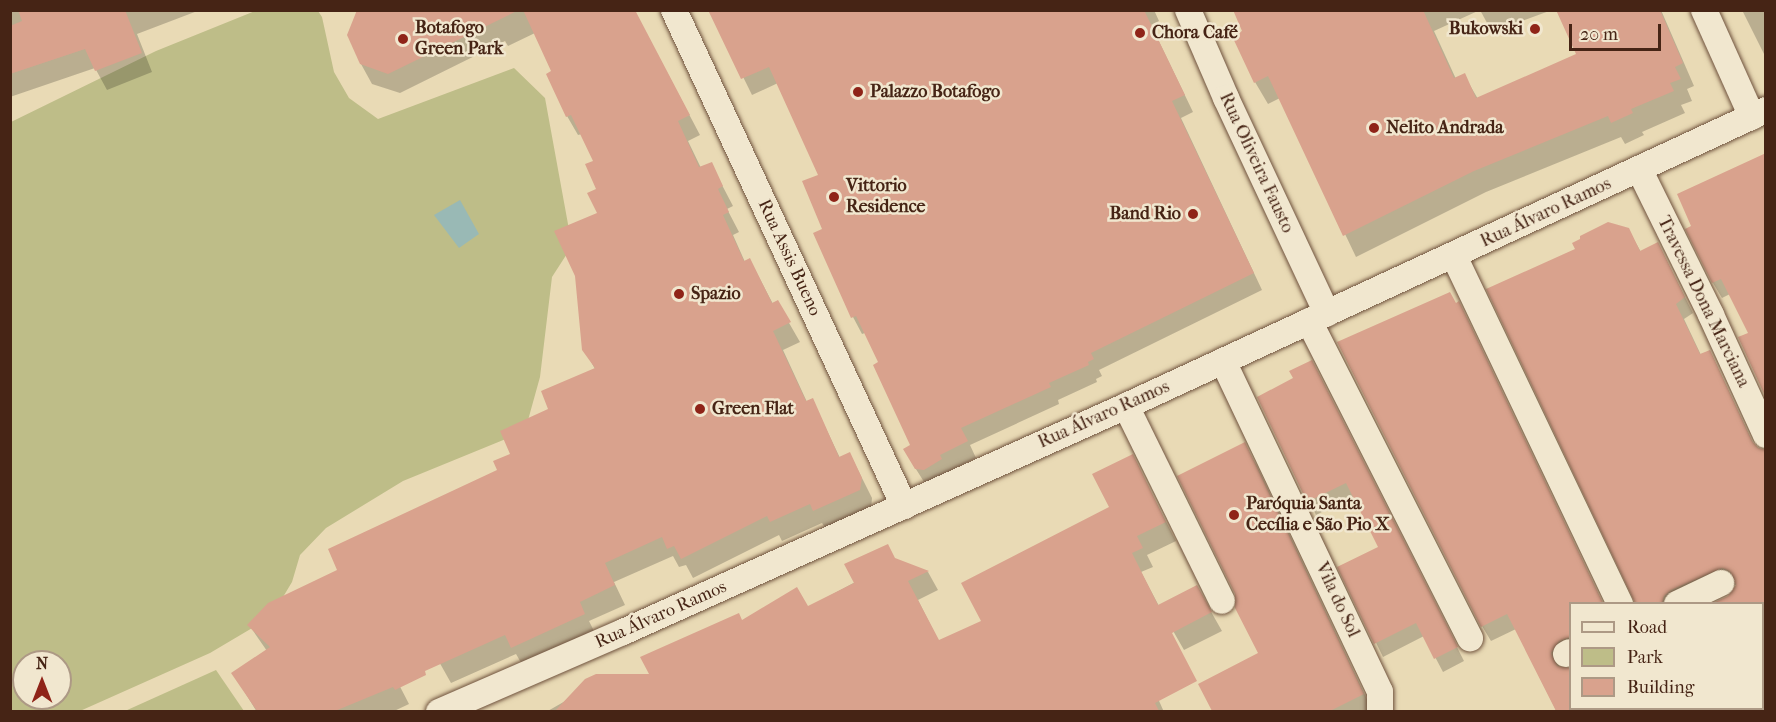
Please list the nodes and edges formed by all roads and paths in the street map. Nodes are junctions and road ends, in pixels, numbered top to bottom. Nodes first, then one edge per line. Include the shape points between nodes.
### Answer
1 (674, 10) edge
2 (1188, 10) edge
3 (1704, 10) edge
4 (1759, 113) edge
5 (1639, 169) junction
6 (1454, 256) junction
7 (1318, 318) junction
8 (1223, 362) junction
9 (1126, 406) junction
10 (1766, 435) edge
11 (904, 506) junction
12 (1721, 583) dead end
13 (1222, 601) dead end
14 (1620, 602) edge
15 (1679, 602) edge
16 (1470, 639) dead end
17 (439, 711) edge
18 (1380, 711) edge

1 - 11 street, Rua Assis Bueno
2 - 7 street, Rua Oliveira Fausto
3 - 4 street
4 - 5 street, Rua Álvaro Ramos
5 - 6 street, Rua Álvaro Ramos
5 - 10 street, Travessa Dona Marciana
6 - 7 street, Rua Álvaro Ramos
6 - 14 street
7 - 8 street, Rua Álvaro Ramos
7 - 16 street, Rua Oliveira Fausto
8 - 9 street, Rua Álvaro Ramos
8 - 18 street, Vila do Sol via 1380,692
9 - 11 street, Rua Álvaro Ramos
9 - 13 street
11 - 17 street, Rua Álvaro Ramos
12 - 15 street

